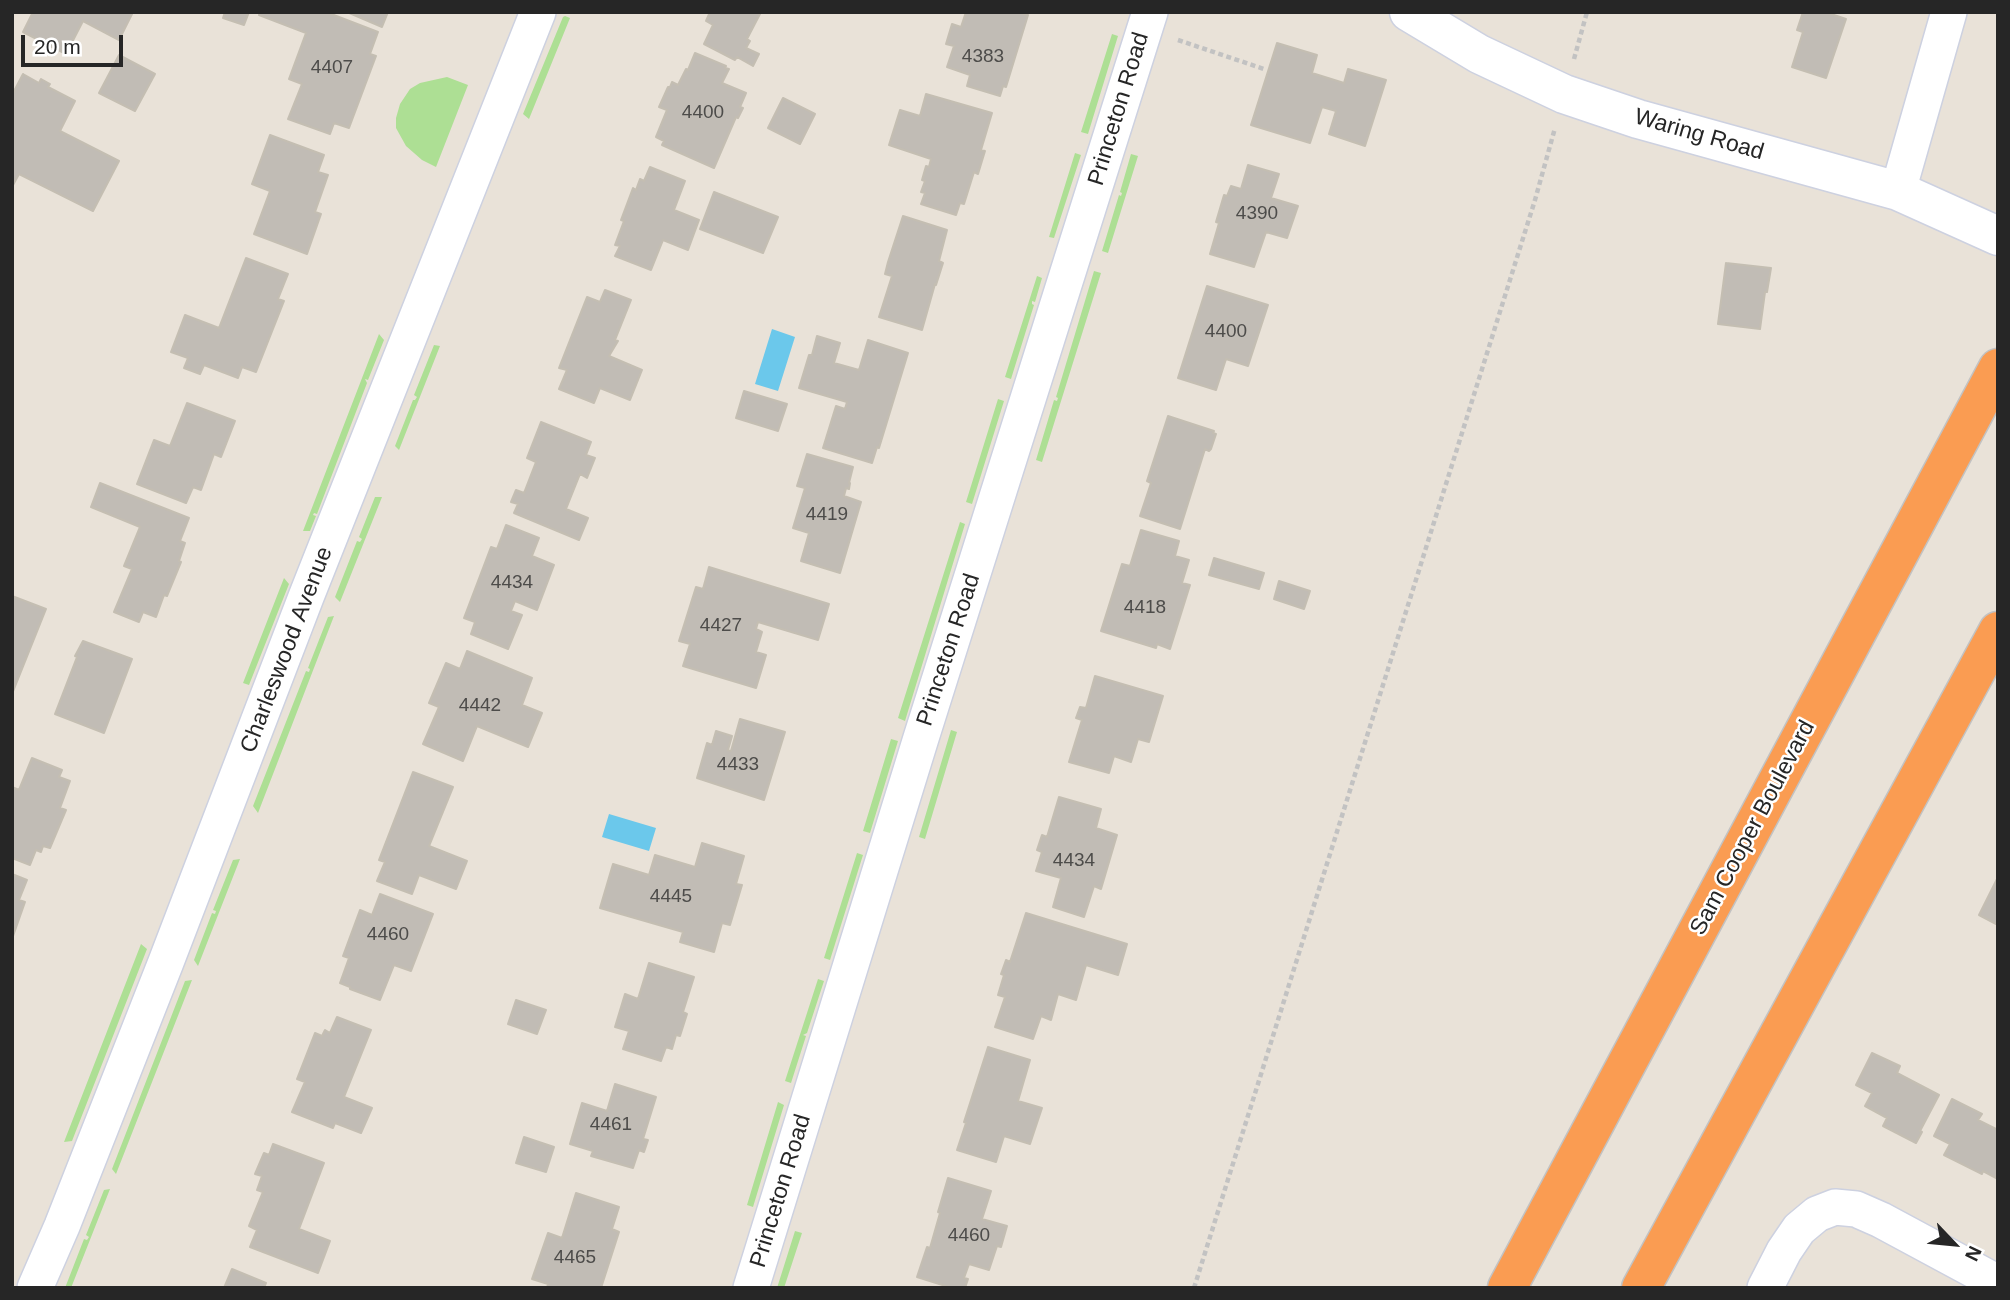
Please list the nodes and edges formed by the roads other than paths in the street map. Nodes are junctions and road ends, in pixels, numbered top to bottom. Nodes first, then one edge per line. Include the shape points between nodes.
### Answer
1 (538, 12) edge
2 (1150, 12) edge
3 (1409, 12) edge
4 (1950, 12) edge
5 (1898, 191) junction
6 (1998, 236) edge
7 (1998, 368) edge
8 (1998, 631) edge
9 (1998, 1283) edge
10 (35, 1288) edge
11 (751, 1288) edge
12 (1507, 1288) edge
13 (1641, 1288) edge
14 (1765, 1288) edge

1 - 10 street, Charleswood Avenue
2 - 11 street, Princeton Road
3 - 5 main road, Waring Road via 1479,54 1564,94
4 - 5 street
5 - 6 main road, Waring Road
7 - 12 highway, Sam Cooper Boulevard
8 - 13 highway
9 - 14 street via 1881,1220 1856,1209 1835,1208 1817,1213 1799,1229

